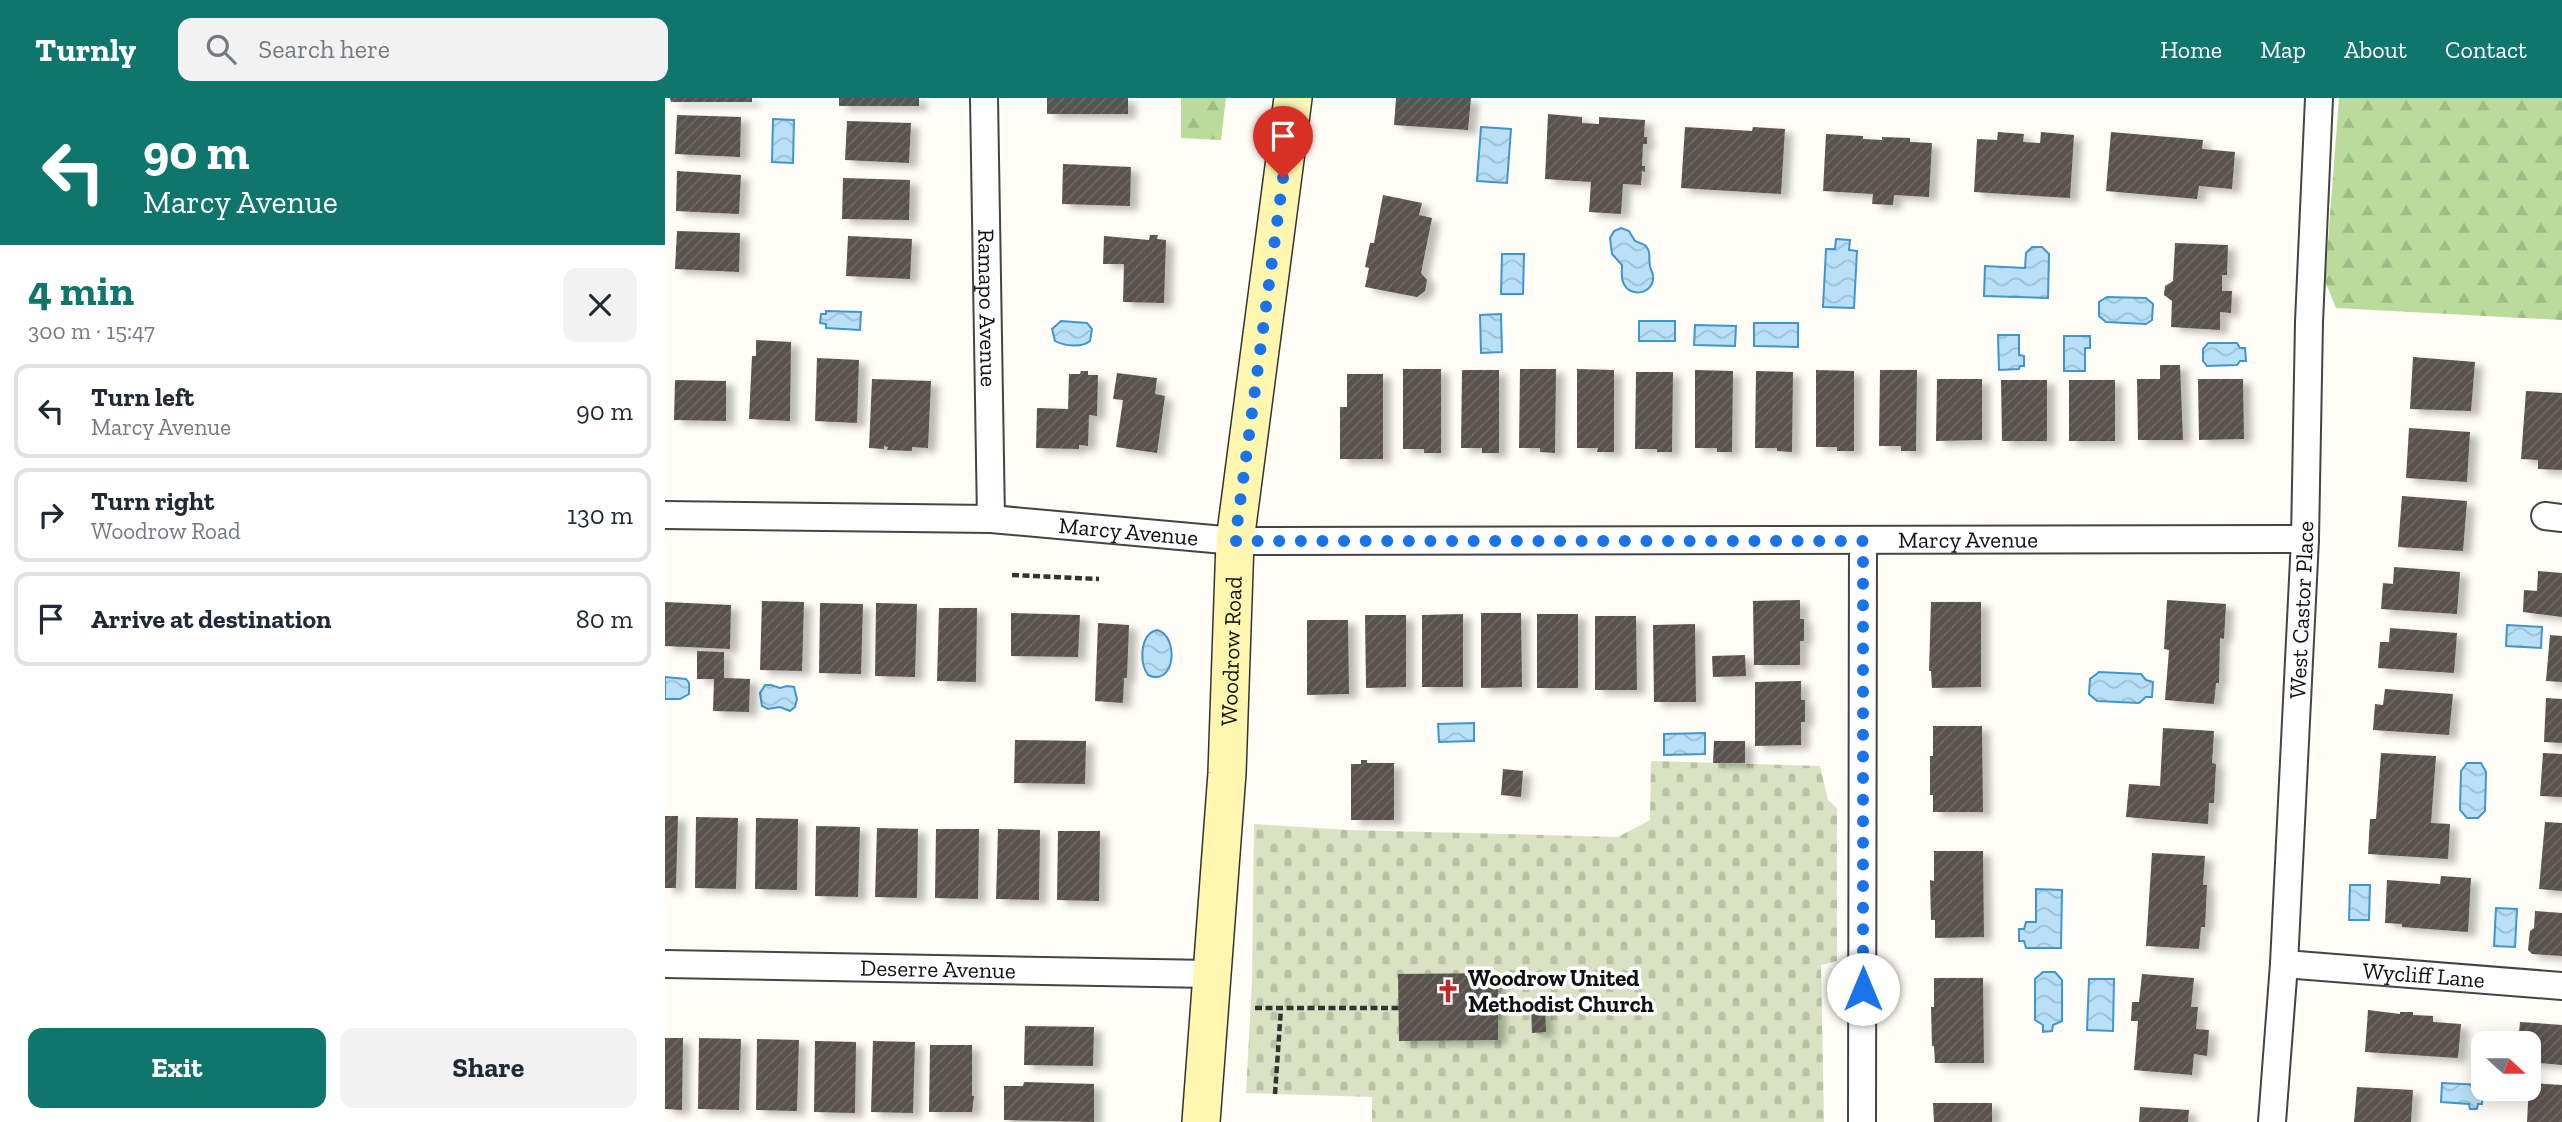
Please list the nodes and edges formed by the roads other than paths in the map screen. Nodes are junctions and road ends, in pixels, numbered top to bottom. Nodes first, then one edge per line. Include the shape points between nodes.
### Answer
1 (984, 98) edge
2 (1293, 98) edge
3 (2319, 98) edge
4 (665, 515) edge
5 (991, 519) junction
6 (2305, 539) junction
7 (1235, 541) junction
8 (1863, 541) junction
9 (665, 964) edge
10 (2284, 964) junction
11 (1210, 974) junction
12 (2562, 986) edge
13 (1201, 1122) edge
14 (1863, 1122) edge
15 (2272, 1122) edge

1 - 5 street, Ramapo Avenue
2 - 7 street, Woodrow Road
3 - 6 street, West Castor Place
4 - 5 street, Marcy Avenue
5 - 7 street, Marcy Avenue
6 - 8 street, Marcy Avenue
6 - 10 street, West Castor Place
7 - 8 street, Marcy Avenue
7 - 11 street, Woodrow Road via 1227,773
8 - 14 street
9 - 11 street, Deserre Avenue
10 - 12 street, Wycliff Lane
10 - 15 street, West Castor Place
11 - 13 street, Woodrow Road

